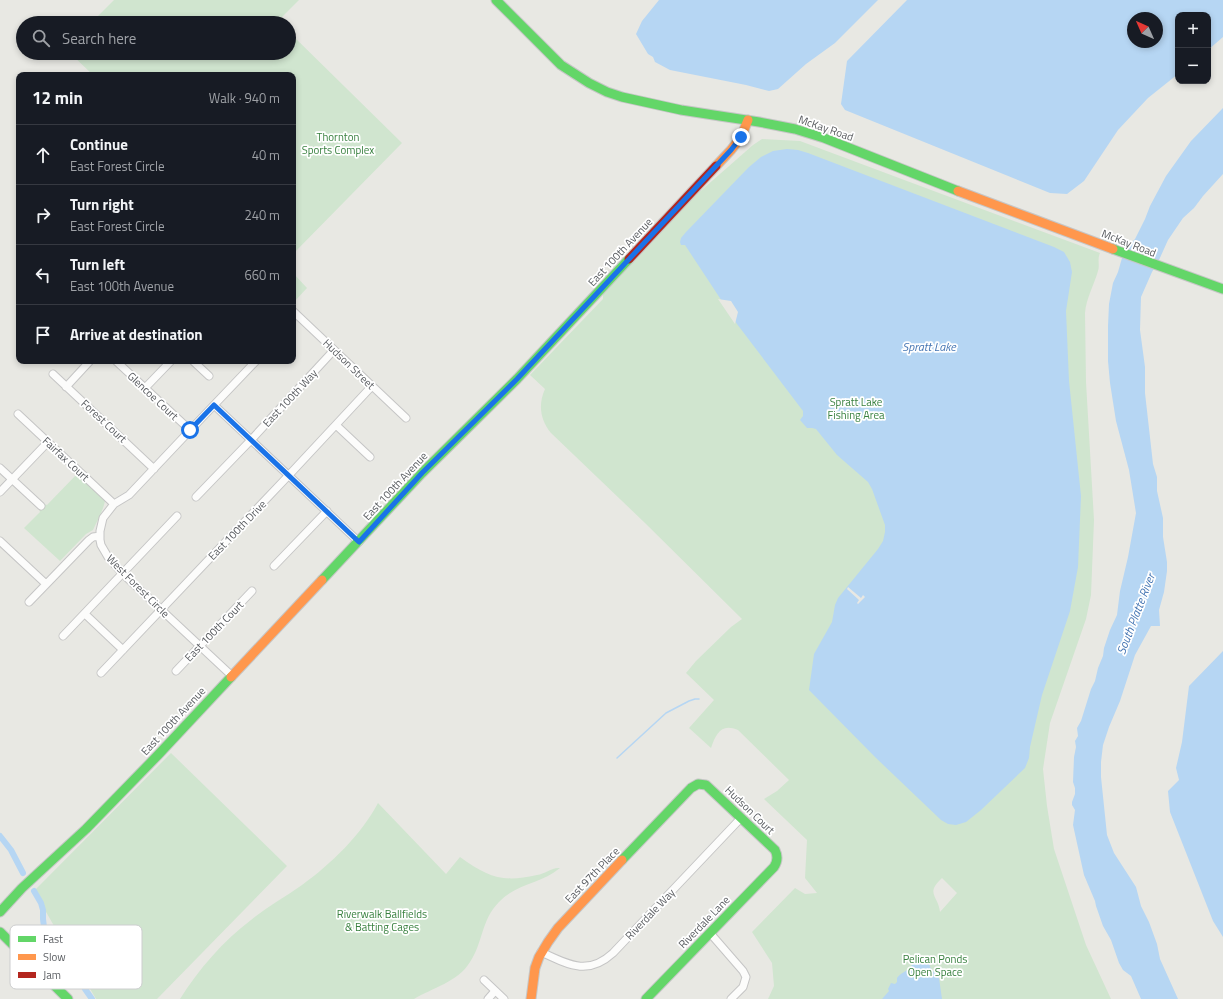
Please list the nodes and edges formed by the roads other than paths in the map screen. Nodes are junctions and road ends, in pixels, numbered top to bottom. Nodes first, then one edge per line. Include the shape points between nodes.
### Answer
1 (496, 0) edge
2 (748, 120) junction
3 (1223, 290) edge
4 (296, 314) edge
5 (299, 316) junction
6 (296, 319) edge
7 (334, 350) junction
8 (87, 364) edge
9 (119, 364) edge
10 (168, 364) edge
11 (196, 364) edge
12 (253, 364) edge
13 (53, 374) dead end
14 (209, 376) dead end
15 (66, 386) junction
16 (372, 386) junction
17 (145, 388) junction
18 (214, 405) junction
19 (18, 414) dead end
20 (406, 418) dead end
21 (336, 425) junction
22 (190, 430) junction
23 (251, 440) junction
24 (48, 442) junction
25 (370, 457) dead end
26 (0, 468) edge
27 (154, 469) junction
28 (289, 475) junction
29 (12, 479) junction
30 (0, 492) edge
31 (196, 497) dead end
32 (114, 504) junction
33 (41, 506) dead end
34 (327, 511) junction
35 (177, 516) dead end
36 (100, 536) junction
37 (0, 541) edge
38 (359, 542) junction
39 (274, 566) dead end
40 (123, 574) junction
41 (46, 584) junction
42 (252, 591) dead end
43 (29, 602) dead end
44 (161, 610) junction
45 (85, 614) junction
46 (64, 636) dead end
47 (199, 646) junction
48 (123, 650) junction
49 (176, 670) dead end
50 (101, 673) dead end
51 (232, 676) junction
52 (698, 784) joint
53 (742, 818) junction
54 (777, 861) joint
55 (0, 912) edge
56 (0, 932) edge
57 (710, 933) junction
58 (10, 942) edge
59 (541, 952) junction
60 (484, 980) dead end
61 (57, 989) edge
62 (495, 991) junction
63 (68, 999) edge
64 (488, 999) edge
65 (504, 999) edge
66 (531, 999) edge
67 (646, 999) edge
68 (731, 999) edge

1 - 2 street, McKay Road via 561,65 607,92 622,98 681,110
2 - 3 street, McKay Road via 795,129 824,138 1164,270
2 - 38 street, East 100th Avenue via 741,137 731,150 517,379 422,473
4 - 5 street, Hudson Street
5 - 6 street
5 - 7 street, Hudson Street
7 - 16 street, Hudson Street
7 - 23 street, East 100th Way
8 - 15 street
9 - 17 street, Glencoe Court
10 - 17 street
11 - 14 street
12 - 18 street
13 - 15 street, Forest Court
15 - 27 street, Forest Court
16 - 20 street, Hudson Street
16 - 21 street, East 100th Drive
17 - 22 street, Glencoe Court
18 - 22 street
18 - 23 street
19 - 24 street, Fairfax Court
21 - 25 street
21 - 28 street, East 100th Drive
22 - 27 street
23 - 28 street
23 - 31 street, East 100th Way
24 - 29 street
24 - 32 street, Fairfax Court
26 - 29 street
27 - 32 street via 129,495
28 - 34 street
28 - 44 street, East 100th Drive
29 - 30 street
29 - 33 street
32 - 36 street via 103,518
34 - 38 street
34 - 39 street
35 - 40 street
36 - 40 street, West Forest Circle via 101,545 108,557
36 - 41 street via 89,540
37 - 41 street
38 - 51 street, East 100th Avenue
40 - 44 street, West Forest Circle
40 - 45 street
41 - 43 street
42 - 47 street, East 100th Court
44 - 47 street, West Forest Circle
44 - 48 street, East 100th Drive
45 - 46 street
45 - 48 street
47 - 49 street, East 100th Court
47 - 51 street, West Forest Circle
48 - 50 street, East 100th Drive
51 - 55 street, East 100th Avenue via 89,827 22,888
52 - 53 street, Hudson Court via 708,786
52 - 59 street, East 97th Place via 691,788 558,928
53 - 54 street, Hudson Court via 775,850 778,854
53 - 59 street, Riverdale Way via 605,960 589,966 577,966
54 - 57 street, Riverdale Lane via 774,868
56 - 58 street
57 - 67 street, Riverdale Lane
57 - 68 street via 743,971 746,978 743,986
59 - 66 street, East 97th Place via 535,968
60 - 62 street
61 - 63 street
62 - 64 street
62 - 65 street

